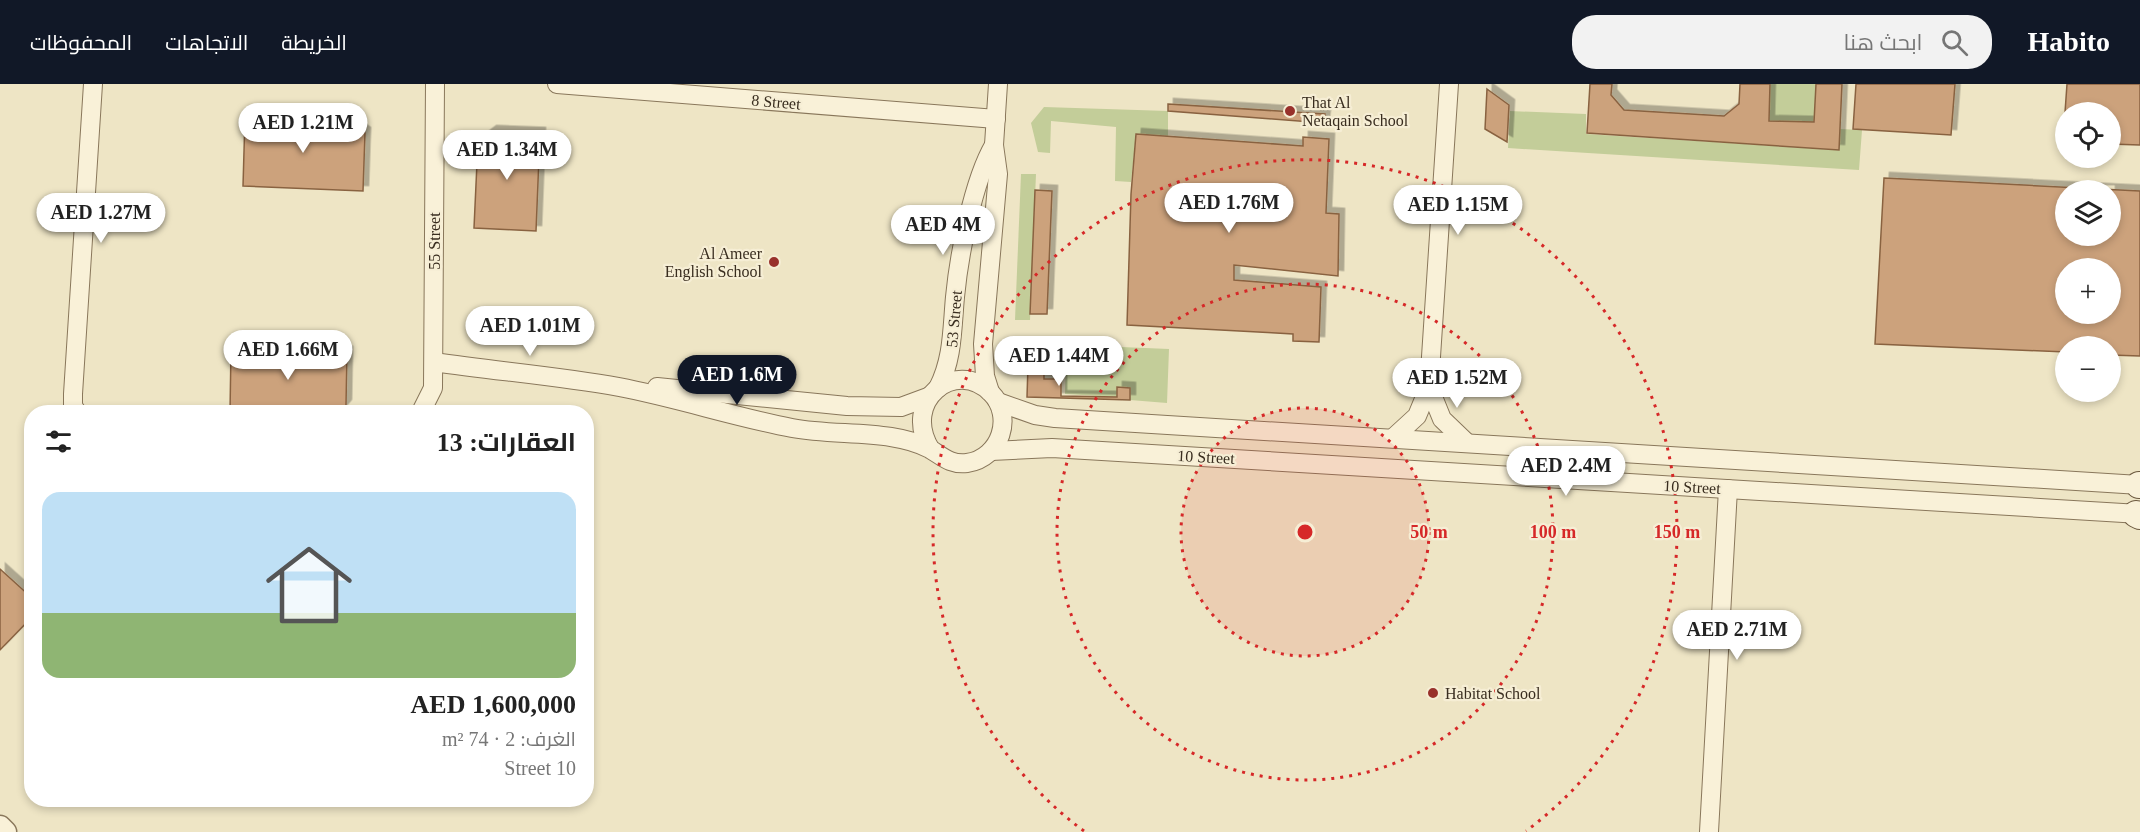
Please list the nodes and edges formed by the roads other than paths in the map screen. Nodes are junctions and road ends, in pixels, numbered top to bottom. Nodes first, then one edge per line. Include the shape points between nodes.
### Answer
1 (93, 84) edge
2 (435, 84) edge
3 (557, 84) edge
4 (998, 84) edge
5 (1449, 84) edge
6 (996, 119) junction
7 (994, 145) junction
8 (434, 362) junction
9 (1429, 387) junction
10 (621, 388) junction
11 (933, 393) junction
12 (994, 397) junction
13 (762, 398) junction
14 (73, 405) edge
15 (425, 405) edge
16 (759, 420) junction
17 (1393, 438) junction
18 (1467, 443) junction
19 (931, 450) junction
20 (992, 451) junction
21 (2140, 485) edge
22 (1728, 489) junction
23 (2139, 515) edge
24 (0, 827) edge
25 (5, 832) edge
26 (1709, 832) edge

1 - 14 street
2 - 8 street, 55 Street
3 - 6 street, 8 Street
4 - 6 street, 53 Street
5 - 9 street
6 - 7 street, 53 Street
7 - 11 street, 53 Street via 972,208 957,283 950,360
7 - 12 street, 53 Street via 998,174 983,344 985,376
8 - 10 street
8 - 15 street via 433,388
9 - 17 street via 1417,416
9 - 18 street via 1442,419
10 - 13 street via 644,386
10 - 16 street
11 - 12 street via 951,382 964,381 978,384
11 - 13 street via 901,407
11 - 19 street via 922,410 920,424
12 - 17 street, 10 Street via 1035,415 1055,418
12 - 20 street via 1003,427
13 - 16 street via 755,408
16 - 19 street via 810,431 900,439
17 - 18 street, 10 Street
18 - 21 street, 10 Street
19 - 20 street via 941,458 968,463
20 - 22 street, 10 Street via 1052,448
22 - 23 street, 10 Street
22 - 26 street
24 - 25 street

